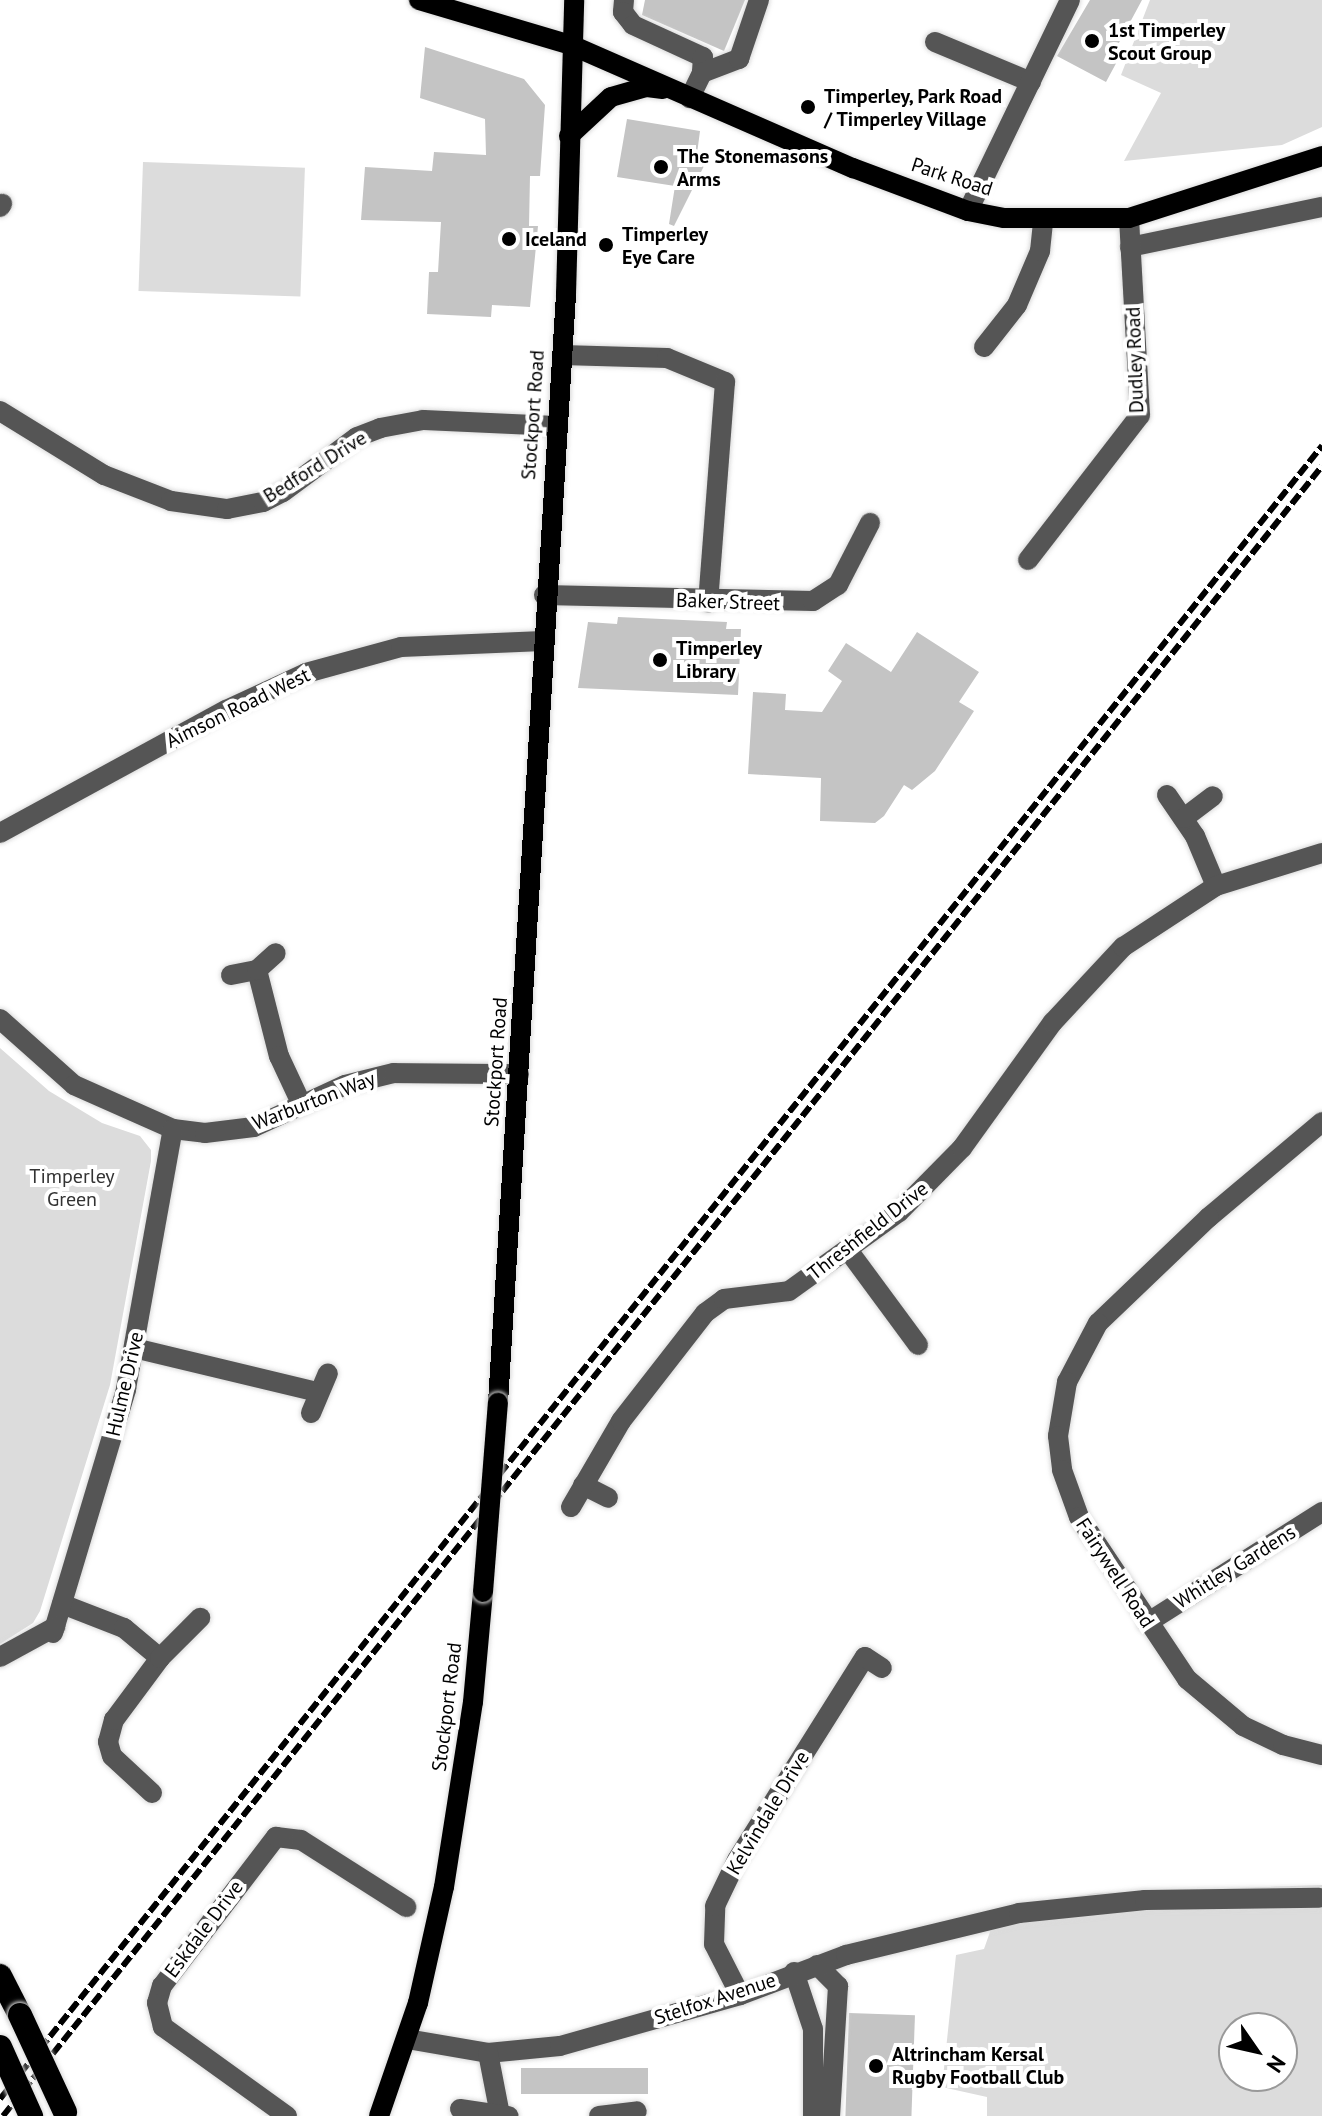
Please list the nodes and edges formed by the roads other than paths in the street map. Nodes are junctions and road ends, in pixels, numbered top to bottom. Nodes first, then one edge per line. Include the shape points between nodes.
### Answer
1 (419, 0) edge
2 (574, 0) edge
3 (624, 0) edge
4 (759, 0) edge
5 (1070, 0) edge
6 (935, 42) dead end
7 (571, 45) junction
8 (702, 73) junction
9 (1031, 82) junction
10 (680, 94) junction
11 (569, 136) junction
12 (1322, 156) edge
13 (1322, 207) edge
14 (968, 211) junction
15 (1129, 218) junction
16 (1043, 221) junction
17 (1130, 247) junction
18 (984, 347) dead end
19 (562, 355) junction
20 (3, 419) edge
21 (557, 426) junction
22 (870, 523) dead end
23 (1028, 560) dead end
24 (544, 595) junction
25 (708, 602) junction
26 (543, 641) junction
27 (1167, 795) dead end
28 (1213, 796) dead end
29 (1184, 818) junction
30 (0, 833) edge
31 (1322, 853) edge
32 (1216, 886) junction
33 (276, 953) dead end
34 (257, 970) junction
35 (231, 975) dead end
36 (0, 1019) edge
37 (519, 1074) junction
38 (302, 1105) junction
39 (1322, 1122) edge
40 (173, 1129) junction
41 (848, 1250) junction
42 (918, 1345) dead end
43 (134, 1348) junction
44 (328, 1373) dead end
45 (317, 1392) junction
46 (311, 1413) dead end
47 (583, 1485) junction
48 (608, 1498) dead end
49 (571, 1507) dead end
50 (1322, 1512) edge
51 (62, 1604) junction
52 (200, 1618) dead end
53 (1147, 1623) junction
54 (0, 1657) edge
55 (160, 1658) junction
56 (882, 1668) dead end
57 (1322, 1755) edge
58 (152, 1793) dead end
59 (1319, 1898) dead end
60 (406, 1907) dead end
61 (817, 1965) junction
62 (794, 1972) junction
63 (0, 1976) edge
64 (740, 1995) junction
65 (407, 2039) junction
66 (0, 2047) edge
67 (488, 2053) junction
68 (460, 2109) dead end
69 (637, 2111) dead end
70 (66, 2114) edge
71 (504, 2115) edge
72 (31, 2116) edge
73 (287, 2116) edge
74 (379, 2116) edge
75 (599, 2116) edge
76 (813, 2116) edge
77 (830, 2116) edge

1 - 7 main road, Park Road
2 - 7 main road, Stockport Road
3 - 8 street via 623,12 633,25 699,51
4 - 8 street via 739,59
5 - 9 street
6 - 9 street
7 - 10 main road, Park Road
7 - 11 main road, Stockport Road
8 - 10 street
9 - 14 street
10 - 11 main road, Park Road via 647,87 611,97
10 - 14 main road, Park Road
11 - 19 main road, Stockport Road
12 - 15 main road, Park Road
13 - 17 street
14 - 16 main road, Park Road
15 - 16 main road, Park Road
15 - 17 street, Dudley Road
16 - 18 street via 1040,251 1017,305
17 - 23 street, Dudley Road via 1140,415
19 - 21 main road, Stockport Road
19 - 25 street via 667,358 725,382
20 - 21 street, Bedford Drive via 104,475 171,501 227,509 283,492 357,437 380,428 423,420
21 - 24 main road, Stockport Road
22 - 25 street, Baker Street via 838,585 821,598 800,604
24 - 25 street, Baker Street
24 - 26 main road, Stockport Road
26 - 30 street, Aimson Road West via 429,643 306,673 226,710
26 - 37 main road, Stockport Road
27 - 29 street
28 - 29 street
29 - 32 street
31 - 32 street, Threshfield Drive
32 - 41 street, Threshfield Drive via 1160,919 1097,971 956,1156 899,1212
33 - 34 street
34 - 35 street
34 - 38 street via 279,1056
36 - 40 street, Warburton Way via 74,1085
37 - 38 street, Warburton Way via 394,1073 345,1085
37 - 65 main road, Stockport Road, bridge via 483,1592 461,1787 435,1931
38 - 40 street, Warburton Way via 230,1131
39 - 53 street, Fairywell Road via 1112,1307 1083,1344 1067,1382 1058,1436 1066,1485 1079,1517
40 - 43 street, Hulme Drive
41 - 42 street
41 - 47 street, Threshfield Drive via 789,1291 714,1305 621,1421
43 - 45 street
43 - 51 street, Hulme Drive via 122,1409
44 - 45 street
45 - 46 street
47 - 48 street
47 - 49 street, Threshfield Drive
50 - 53 street, Whitley Gardens
51 - 54 street, Hulme Drive via 54,1630
51 - 55 street via 124,1628
52 - 55 street
53 - 57 street, Fairywell Road via 1187,1679 1220,1710 1283,1745
55 - 58 street via 114,1720 108,1742 112,1756
56 - 64 street, Kelvindale Drive via 865,1657 737,1860 715,1906 714,1944
59 - 61 street, Stelfox Avenue via 1145,1900 1019,1913
60 - 73 street, Eskdale Drive via 301,1840 276,1837 162,1986 157,2003 163,2027
61 - 62 street, Stelfox Avenue
61 - 77 street via 838,1986
62 - 64 street, Stelfox Avenue
62 - 76 street via 813,2029
63 - 70 highway, bridge
64 - 67 street, Stelfox Avenue via 560,2046
65 - 67 street, Stelfox Avenue
65 - 74 main road, Stockport Road
66 - 72 highway, bridge
67 - 71 street
68 - 71 street
69 - 75 street

